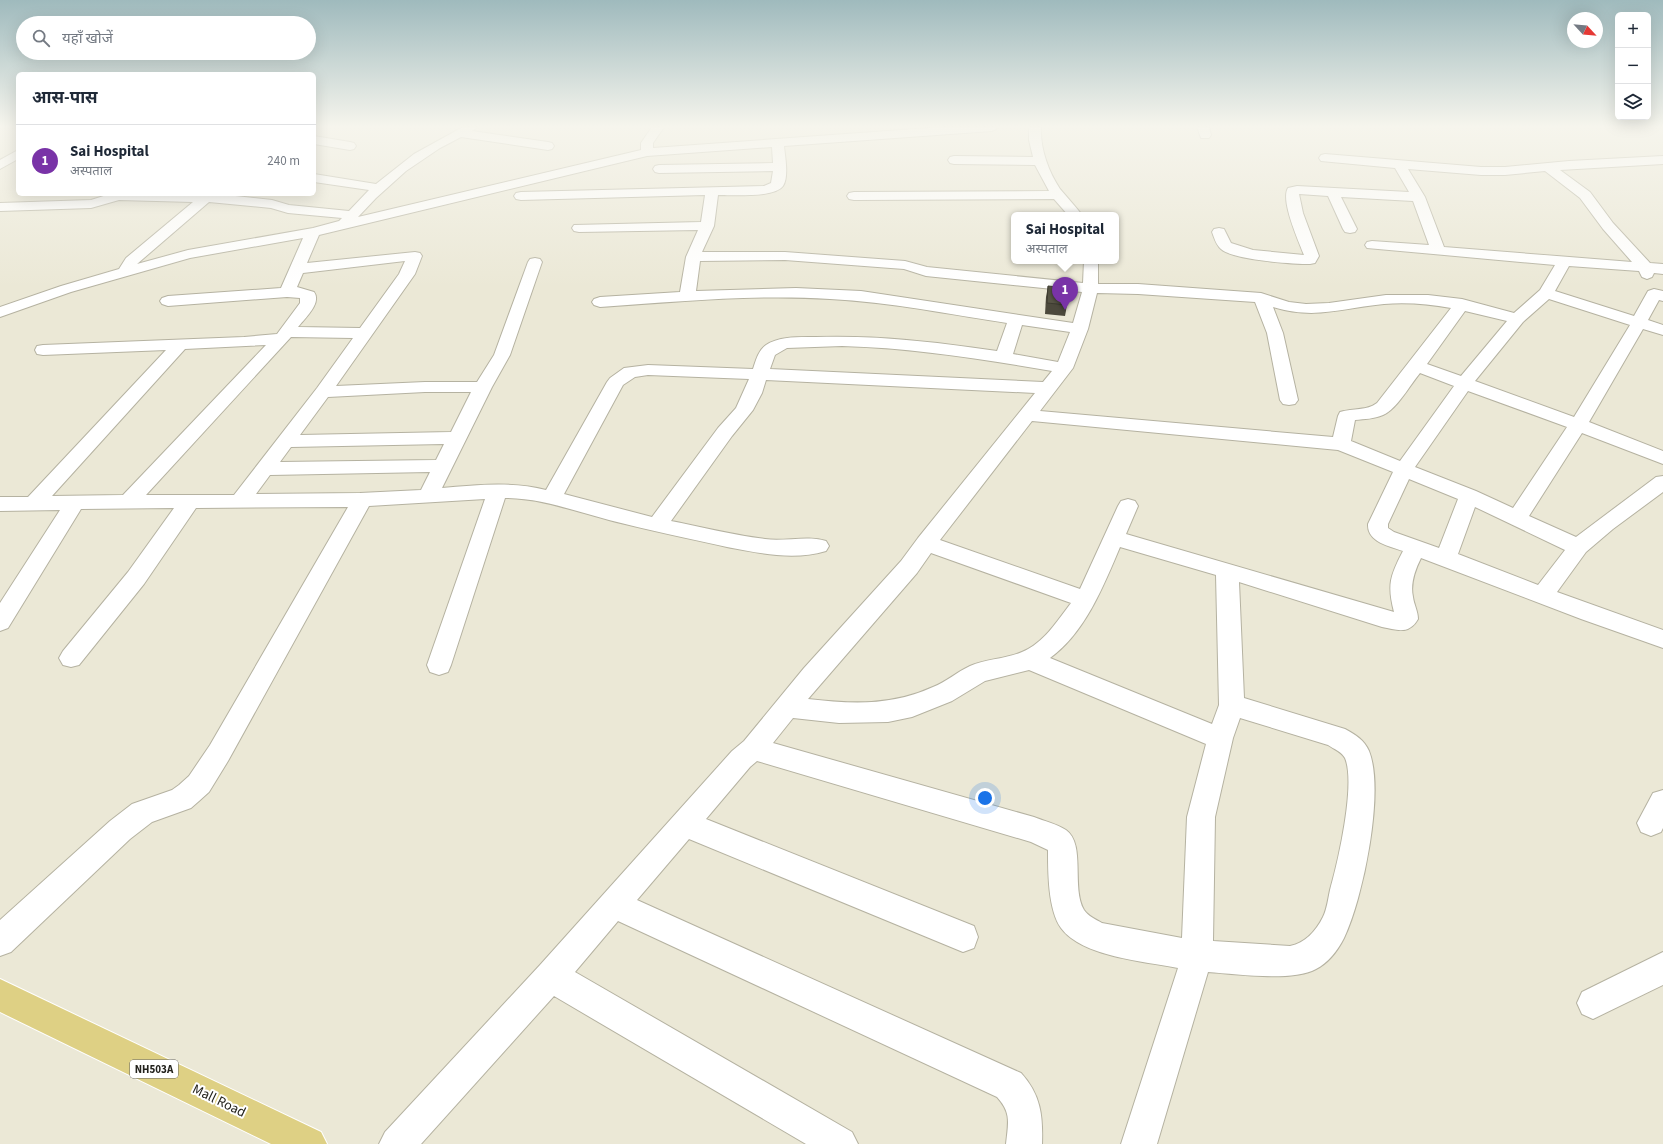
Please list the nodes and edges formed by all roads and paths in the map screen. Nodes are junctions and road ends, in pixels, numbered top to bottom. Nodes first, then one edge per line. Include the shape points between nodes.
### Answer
1 (330, 180) edge
2 (388, 180) edge
3 (522, 180) edge
4 (778, 180) edge
5 (1048, 180) edge
6 (1409, 180) edge
7 (1566, 180) edge
8 (379, 188) junction
9 (712, 192) junction
10 (1333, 193) junction
11 (1058, 195) junction
12 (29, 196) edge
13 (118, 196) edge
14 (209, 196) edge
15 (521, 196) dead end
16 (854, 196) dead end
17 (1418, 197) junction
18 (16, 206) junction
19 (1072, 212) edge
20 (1, 213) edge
21 (348, 220) junction
22 (707, 226) junction
23 (578, 228) dead end
24 (1350, 229) dead end
25 (313, 232) junction
26 (1218, 232) dead end
27 (1372, 245) dead end
28 (1438, 251) junction
29 (693, 257) junction
30 (535, 262) dead end
31 (1564, 262) junction
32 (1091, 264) edge
33 (1645, 267) junction
34 (296, 269) junction
35 (1663, 269) edge
36 (125, 272) junction
37 (1090, 288) junction
38 (287, 292) junction
39 (1546, 293) junction
40 (1659, 295) edge
41 (687, 297) junction
42 (1261, 298) junction
43 (168, 302) dead end
44 (600, 302) dead end
45 (1462, 304) junction
46 (0, 312) edge
47 (1016, 319) junction
48 (1518, 319) junction
49 (1640, 322) junction
50 (1080, 329) junction
51 (1663, 330) edge
52 (366, 332) junction
53 (284, 335) junction
54 (181, 344) junction
55 (43, 350) dead end
56 (1004, 357) junction
57 (1416, 366) junction
58 (1064, 368) junction
59 (759, 375) junction
60 (1464, 384) junction
61 (483, 387) junction
62 (1048, 388) junction
63 (323, 392) junction
64 (1289, 400) dead end
65 (1026, 414) junction
66 (1578, 425) junction
67 (456, 438) junction
68 (285, 441) junction
69 (1341, 444) junction
70 (1663, 458) edge
71 (441, 466) junction
72 (263, 469) junction
73 (1404, 469) junction
74 (1663, 482) edge
75 (497, 492) junction
76 (428, 495) junction
77 (1469, 496) junction
78 (552, 498) junction
79 (362, 500) junction
80 (240, 501) junction
81 (128, 502) junction
82 (189, 502) junction
83 (34, 503) junction
84 (0, 504) edge
85 (74, 504) junction
86 (1128, 506) dead end
87 (1517, 518) junction
88 (657, 525) junction
89 (1115, 538) junction
90 (926, 543) junction
91 (818, 546) dead end
92 (1578, 547) junction
93 (1415, 548) junction
94 (1446, 558) junction
95 (1227, 570) junction
96 (1543, 595) junction
97 (1086, 600) junction
98 (0, 622) edge
99 (1663, 639) edge
100 (71, 658) dead end
101 (1030, 660) junction
102 (439, 665) dead end
103 (1232, 705) junction
104 (788, 707) junction
105 (1220, 738) junction
106 (753, 750) junction
107 (685, 824) junction
108 (613, 904) junction
109 (963, 937) dead end
110 (0, 941) edge
111 (1197, 956) junction
112 (1663, 968) edge
113 (551, 976) junction
114 (0, 995) edge
115 (1593, 1003) dead end
116 (309, 1144) edge
117 (397, 1144) edge
118 (840, 1144) edge
119 (1024, 1144) edge
120 (1139, 1144) edge

1 - 8 street
2 - 8 street
3 - 21 street
4 - 9 street via 777,185 771,189
5 - 11 street
6 - 17 street
7 - 33 street via 1585,195 1608,226
8 - 21 street
9 - 15 street
9 - 22 street
10 - 17 street
10 - 24 street
10 - 26 street via 1297,190 1292,193 1312,256 1310,260 1238,251 1226,246
11 - 16 street
11 - 19 street
12 - 18 street
13 - 18 street via 91,204
14 - 21 street via 272,204
14 - 36 street via 131,261
17 - 28 street
18 - 20 street
21 - 25 street
22 - 23 street
22 - 29 street
25 - 34 street
25 - 36 street via 188,254
27 - 28 street
28 - 31 street
29 - 37 street via 785,256 905,265 926,271
29 - 41 street
30 - 61 street via 502,355
31 - 33 street
31 - 39 street
32 - 37 street
33 - 35 street
33 - 40 street
34 - 38 street
34 - 52 street via 415,256 407,274
36 - 46 street via 36,298
37 - 42 street
37 - 50 street
38 - 43 street
38 - 53 street via 304,293 308,298 305,307
39 - 48 street
39 - 49 street
40 - 49 street
41 - 44 street
41 - 47 street via 804,292 834,294
42 - 45 street via 1304,309 1398,299
42 - 64 street via 1274,333
45 - 48 street
45 - 57 street
47 - 50 street
47 - 56 street
48 - 60 street
49 - 51 street
49 - 66 street
50 - 58 street
52 - 53 street
52 - 63 street
53 - 54 street
53 - 81 street
54 - 55 street
54 - 83 street
56 - 58 street
56 - 59 street via 907,344 784,344 767,353
57 - 60 street
57 - 69 street via 1380,409 1371,413 1347,416
58 - 62 street
59 - 62 street
59 - 78 street via 648,370 625,374 613,386
59 - 88 street via 744,410
60 - 66 street
60 - 73 street
61 - 63 street
61 - 67 street
62 - 65 street
63 - 68 street
65 - 69 street
65 - 90 street
66 - 70 street
66 - 87 street
67 - 68 street
67 - 71 street
68 - 72 street
69 - 73 street
71 - 72 street
71 - 76 street
72 - 80 street
73 - 77 street
73 - 93 street via 1378,528 1381,534
74 - 92 street
75 - 76 street
75 - 78 street via 532,493
75 - 102 street
76 - 79 street
77 - 87 street
77 - 94 street
78 - 88 street
79 - 80 street
79 - 110 street via 199,784 181,799 149,810 129,822
80 - 82 street
81 - 82 street
81 - 85 street
82 - 100 street via 136,578
83 - 84 street
83 - 85 street
85 - 98 street
86 - 89 street
87 - 92 street
88 - 91 street via 764,547
89 - 95 street
89 - 97 street
90 - 97 street
90 - 104 street via 909,567 813,675
92 - 96 street
93 - 94 street
93 - 95 street via 1402,578 1401,595 1407,614 1406,619 1401,622
94 - 96 street
95 - 103 street
96 - 99 street
97 - 101 street via 1054,642
101 - 104 street via 978,673 943,694 912,707 888,712 839,713
101 - 105 street
103 - 105 street
103 - 111 street via 1336,737 1356,752 1362,778 1354,854 1339,916 1323,944 1306,958 1290,961
104 - 106 street
105 - 111 street via 1201,817
106 - 107 street via 741,759
106 - 111 street via 1034,830 1056,839 1062,846 1063,885 1071,917 1080,927 1097,937
107 - 108 street
107 - 109 street
108 - 113 street
108 - 119 street via 1009,1085 1019,1095 1025,1114
111 - 120 street
112 - 115 street
113 - 117 street
113 - 118 street
114 - 116 highway, Mall Road / NH503A

